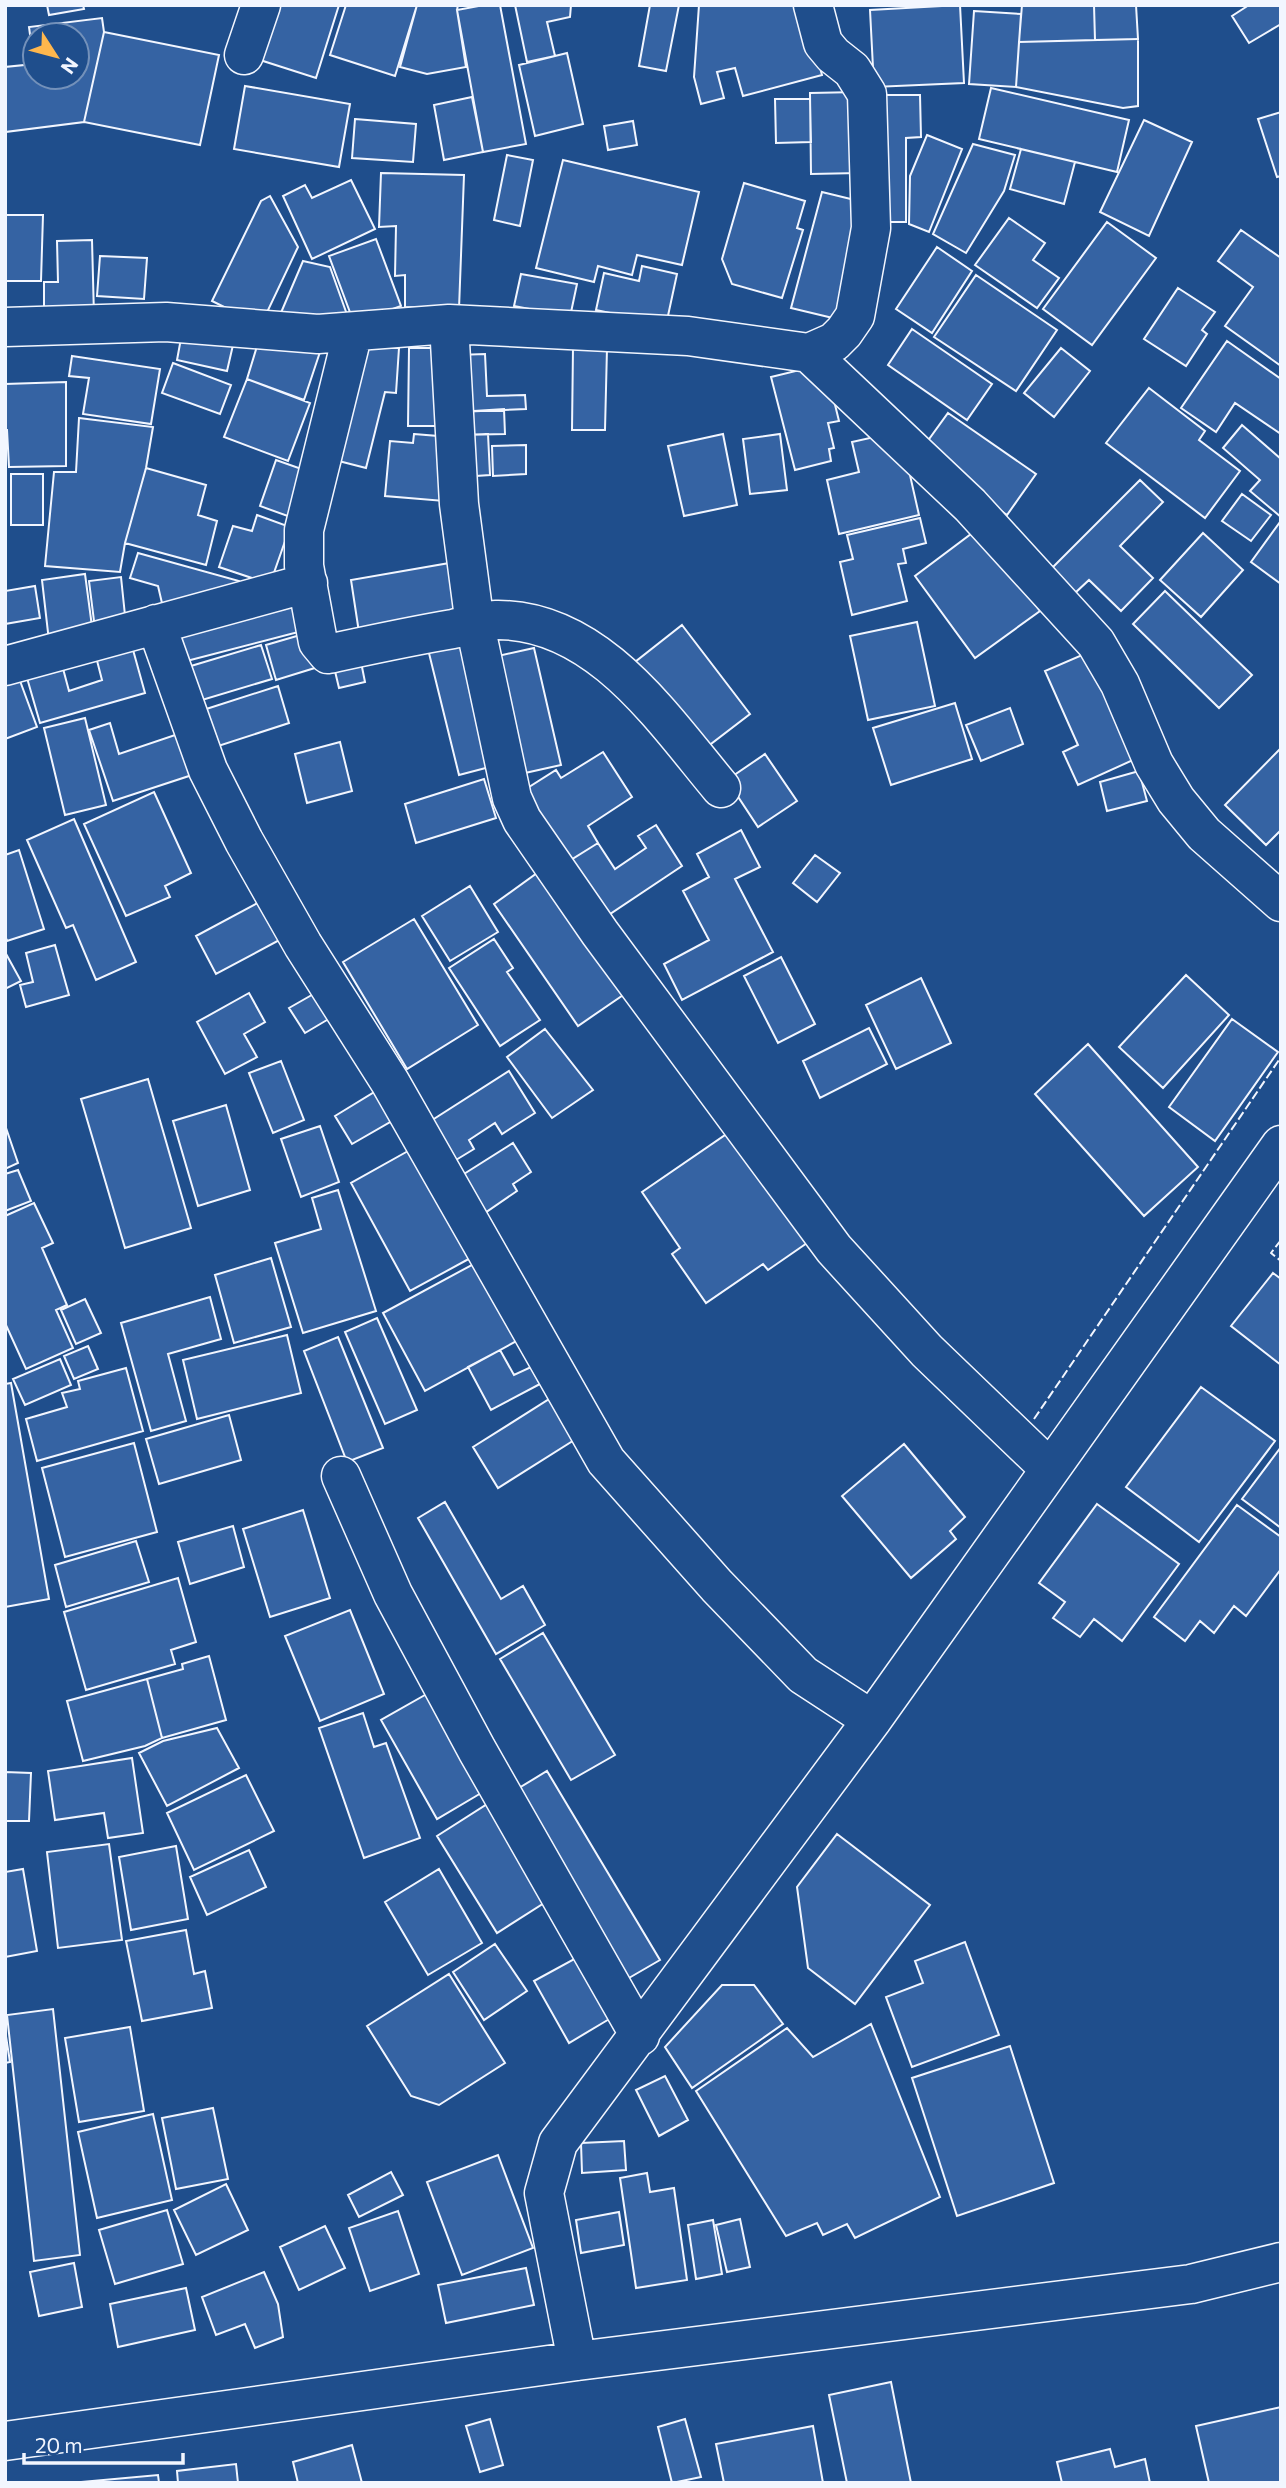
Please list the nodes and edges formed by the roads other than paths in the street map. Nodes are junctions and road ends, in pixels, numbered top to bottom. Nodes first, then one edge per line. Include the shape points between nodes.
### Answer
1 (261, 5) edge
2 (813, 5) edge
3 (244, 55) dead end
4 (449, 324) junction
5 (5, 327) edge
6 (353, 332) junction
7 (809, 354) junction
8 (308, 583) junction
9 (156, 624) junction
10 (475, 625) junction
11 (5, 666) edge
12 (721, 788) dead end
13 (1281, 902) edge
14 (1281, 1145) edge
15 (1050, 1469) junction
16 (341, 1476) dead end
17 (872, 1720) junction
18 (640, 2036) junction
19 (1281, 2262) edge
20 (577, 2361) junction
21 (5, 2441) edge

1 - 3 street
2 - 7 street via 824,43 852,70 867,94 871,228 855,316 834,342
4 - 6 street
4 - 7 street via 688,336
4 - 10 street via 459,504
5 - 6 street via 166,322 318,334
6 - 8 street via 304,530
7 - 13 street via 970,505 1096,643 1176,800 1204,834
8 - 9 street
8 - 10 street via 318,642 328,654
9 - 11 street
9 - 17 street via 208,771 244,841 390,1082 606,1461 803,1675
10 - 12 street via 492,620 521,622 585,646 636,690
10 - 15 street via 512,798 522,820 834,1249 927,1351
14 - 15 street
15 - 17 street
16 - 18 street via 393,1594
17 - 18 street
18 - 20 street via 558,2143 544,2193
19 - 20 street via 1191,2284
20 - 21 street

